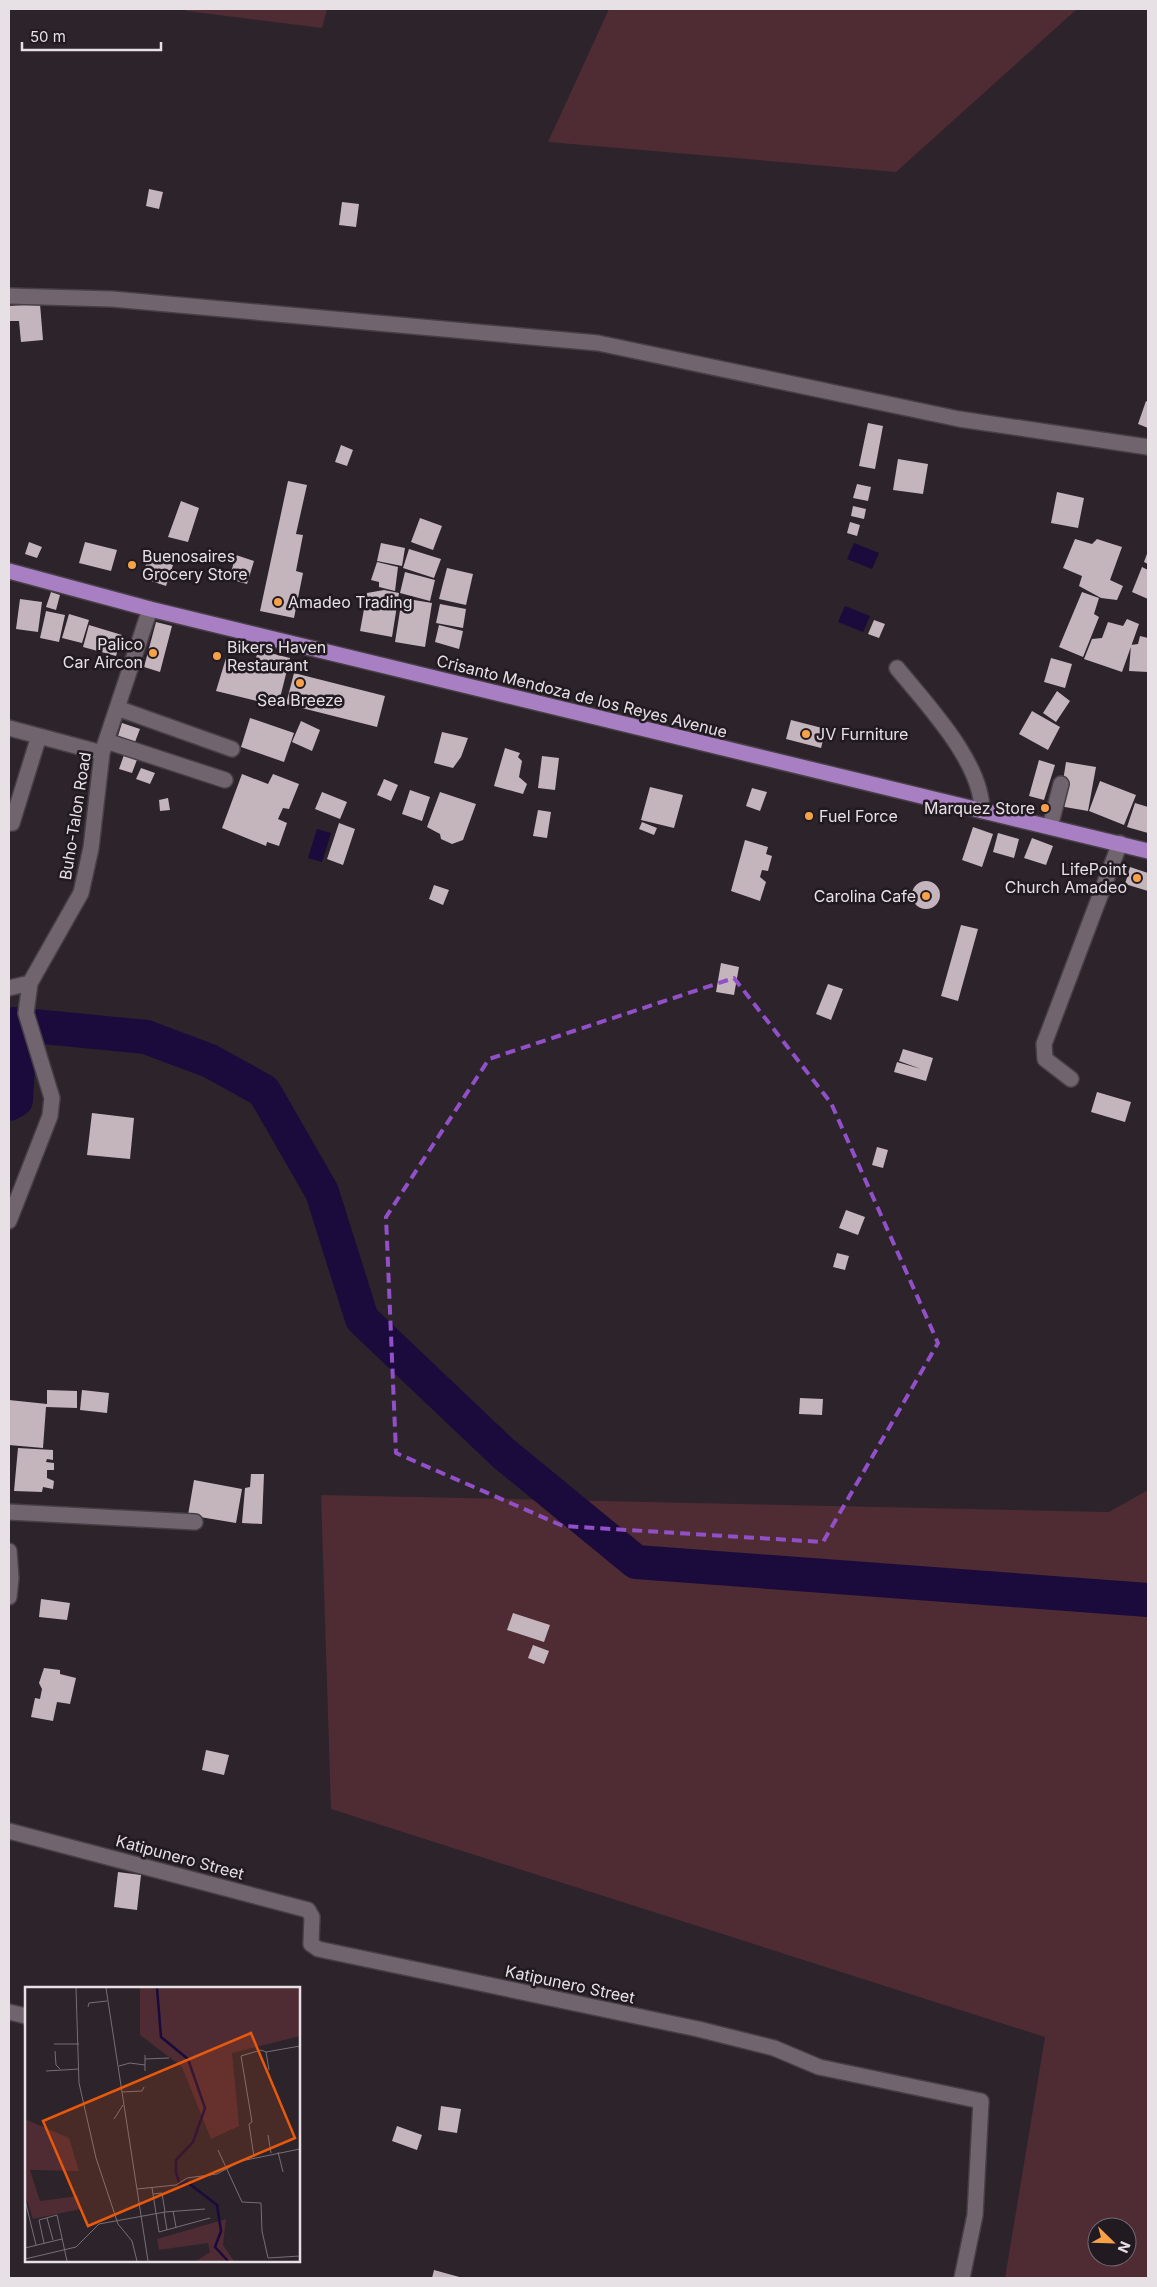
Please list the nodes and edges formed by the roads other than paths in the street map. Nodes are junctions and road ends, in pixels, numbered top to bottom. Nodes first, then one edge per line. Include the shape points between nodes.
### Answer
1 (9, 296) edge
2 (1148, 448) edge
3 (9, 571) edge
4 (150, 609) junction
5 (898, 668) dead end
6 (117, 708) junction
7 (9, 728) edge
8 (39, 736) junction
9 (104, 747) junction
10 (232, 749) dead end
11 (225, 780) dead end
12 (1060, 784) dead end
13 (982, 811) junction
14 (9, 823) edge
15 (1050, 827) junction
16 (1120, 843) junction
17 (1148, 851) edge
18 (30, 983) junction
19 (9, 988) edge
20 (1071, 1079) dead end
21 (9, 1221) edge
22 (9, 1512) edge
23 (195, 1522) dead end
24 (9, 1551) edge
25 (9, 1597) edge
26 (9, 1831) edge
27 (9, 2012) edge
28 (25, 2016) edge
29 (962, 2278) edge

1 - 2 street via 112,299 598,343 959,419
3 - 4 main road, Crisanto Mendoza de los Reyes Avenue
4 - 6 street, Buho-Talon Road
4 - 13 main road, Crisanto Mendoza de los Reyes Avenue
5 - 13 street via 957,743 981,797
6 - 9 street, Buho-Talon Road
6 - 10 street
7 - 8 street
8 - 9 street
8 - 14 street via 12,823
9 - 11 street
9 - 18 street, Buho-Talon Road via 91,848 81,893
12 - 15 street
13 - 15 main road, Crisanto Mendoza de los Reyes Avenue
15 - 16 main road, Crisanto Mendoza de los Reyes Avenue
16 - 17 main road, Crisanto Mendoza de los Reyes Avenue
16 - 20 street via 1044,1044 1045,1059
18 - 19 street
18 - 21 street, Buho-Talon Road via 26,1013 52,1098 50,1116
22 - 23 street
24 - 25 street
26 - 29 street, Katipunero Street via 308,1910 312,1917 311,1944 318,1949 698,2029 774,2048 819,2067 981,2101 975,2215
27 - 28 street

